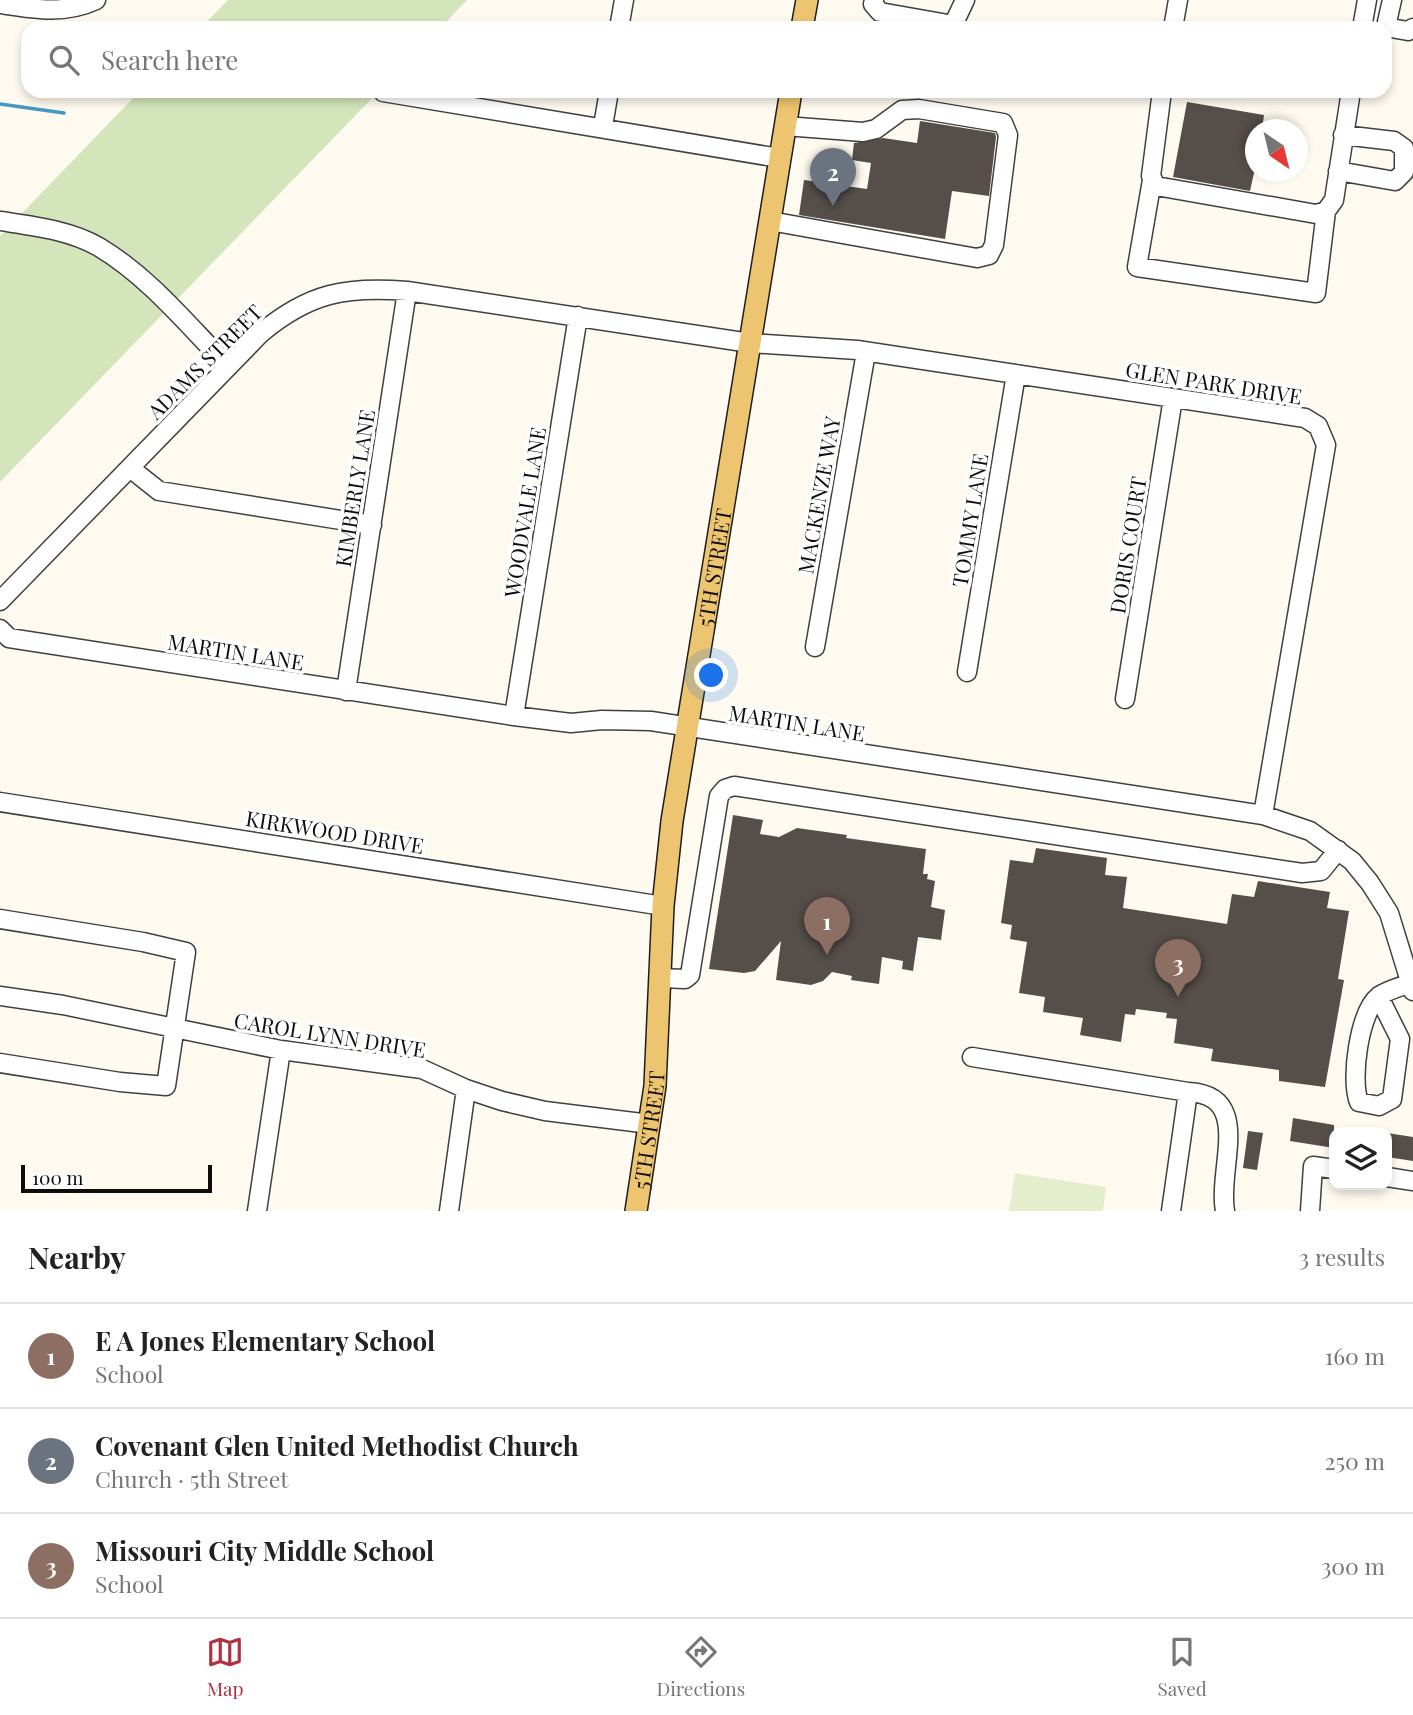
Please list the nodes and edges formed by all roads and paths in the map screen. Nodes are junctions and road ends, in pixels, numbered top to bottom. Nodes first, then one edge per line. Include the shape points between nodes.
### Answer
1 (96, 0) edge
2 (624, 0) edge
3 (807, 0) edge
4 (874, 0) edge
5 (965, 0) edge
6 (1178, 0) edge
7 (1367, 0) edge
8 (1392, 0) edge
9 (0, 4) edge
10 (620, 21) edge
11 (803, 21) edge
12 (930, 21) edge
13 (955, 21) edge
14 (1174, 21) edge
15 (1363, 21) edge
16 (1387, 21) edge
17 (1392, 28) edge
18 (1413, 28) edge
19 (422, 98) edge
20 (608, 98) edge
21 (790, 98) edge
22 (1161, 98) edge
23 (1350, 98) edge
24 (603, 126) junction
25 (785, 126) junction
26 (1343, 135) junction
27 (779, 158) junction
28 (1338, 171) junction
29 (1152, 180) junction
30 (1326, 211) junction
31 (0, 221) edge
32 (769, 221) junction
33 (407, 291) junction
34 (579, 316) junction
35 (750, 343) junction
36 (866, 352) junction
37 (228, 365) junction
38 (1016, 374) junction
39 (1173, 398) junction
40 (130, 468) junction
41 (372, 525) junction
42 (0, 601) edge
43 (0, 629) edge
44 (814, 647) dead end
45 (967, 672) dead end
46 (346, 691) junction
47 (1125, 699) dead end
48 (514, 716) junction
49 (687, 728) junction
50 (0, 802) edge
51 (1263, 815) junction
52 (1338, 850) junction
53 (663, 906) junction
54 (0, 919) edge
55 (660, 978) junction
56 (1412, 987) edge
57 (0, 996) edge
58 (1379, 997) junction
59 (175, 1030) junction
60 (281, 1050) junction
61 (972, 1057) dead end
62 (0, 1063) edge
63 (466, 1089) junction
64 (1188, 1092) junction
65 (650, 1124) junction
66 (1329, 1168) edge
67 (1392, 1178) edge
68 (1413, 1181) edge
69 (257, 1211) edge
70 (449, 1211) edge
71 (636, 1211) edge
72 (1171, 1211) edge
73 (1225, 1211) edge
74 (1310, 1211) edge

1 - 9 street via 68,10
2 - 10 street
3 - 11 main road
4 - 12 street via 880,12
5 - 13 street
6 - 14 street
7 - 15 street
8 - 16 street
17 - 18 street
19 - 24 street
20 - 24 street
21 - 25 main road, 5TH STREET
22 - 29 street
23 - 26 street
24 - 27 street
25 - 27 main road, 5TH STREET
25 - 32 street via 863,132 876,129 902,110 919,109 1003,123 1008,135 994,245 989,255 977,258
26 - 28 street
26 - 28 street via 1394,141 1404,148 1404,172 1395,181
27 - 32 main road, 5TH STREET
28 - 30 street via 1334,200
29 - 30 street via 1161,189 1316,214
29 - 30 street via 1137,267 1316,293
31 - 37 street via 39,227 97,246 135,271
32 - 35 main road, 5TH STREET
33 - 34 street, ADAMS STREET
33 - 37 street, ADAMS STREET via 371,288 317,297 286,312
33 - 41 street, KIMBERLY LANE
34 - 35 street, ADAMS STREET
34 - 48 street, WOODVALE LANE
35 - 36 street, GLEN PARK DRIVE
35 - 49 main road, 5TH STREET
36 - 38 street, GLEN PARK DRIVE
36 - 44 street, MACKENZE WAY
37 - 40 street, ADAMS STREET
38 - 39 street, GLEN PARK DRIVE
38 - 45 street, TOMMY LANE
39 - 47 street, DORIS COURT
39 - 51 street, GLEN PARK DRIVE via 1305,418 1318,426 1326,445
40 - 41 street via 159,491
40 - 42 street, ADAMS STREET
41 - 46 street, KIMBERLY LANE
43 - 46 street, MARTIN LANE via 9,638
46 - 48 street, MARTIN LANE
48 - 49 street, MARTIN LANE via 571,723 651,721
49 - 51 street, MARTIN LANE
49 - 53 main road, 5TH STREET
50 - 53 street, KIRKWOOD DRIVE
51 - 52 street, MARTIN LANE via 1310,831
52 - 55 street via 1321,871 1302,873 734,786 719,796 690,975
52 - 56 street, MARTIN LANE via 1370,883 1389,913
53 - 55 main road, 5TH STREET
54 - 59 street via 186,952
55 - 65 main road, 5TH STREET
56 - 58 street
57 - 59 street, CAROL LYNN DRIVE
58 - 58 street via 1365,1013 1353,1089 1359,1102 1379,1106 1392,1099 1400,1039
59 - 60 street, CAROL LYNN DRIVE
59 - 62 street via 166,1086
60 - 63 street, CAROL LYNN DRIVE via 422,1069
60 - 69 street
61 - 64 street
63 - 65 street, CAROL LYNN DRIVE via 545,1111
63 - 70 street
64 - 72 street
64 - 73 street via 1205,1093 1223,1106 1228,1123
65 - 71 main road, 5TH STREET
66 - 74 street via 1313,1166
67 - 68 street

